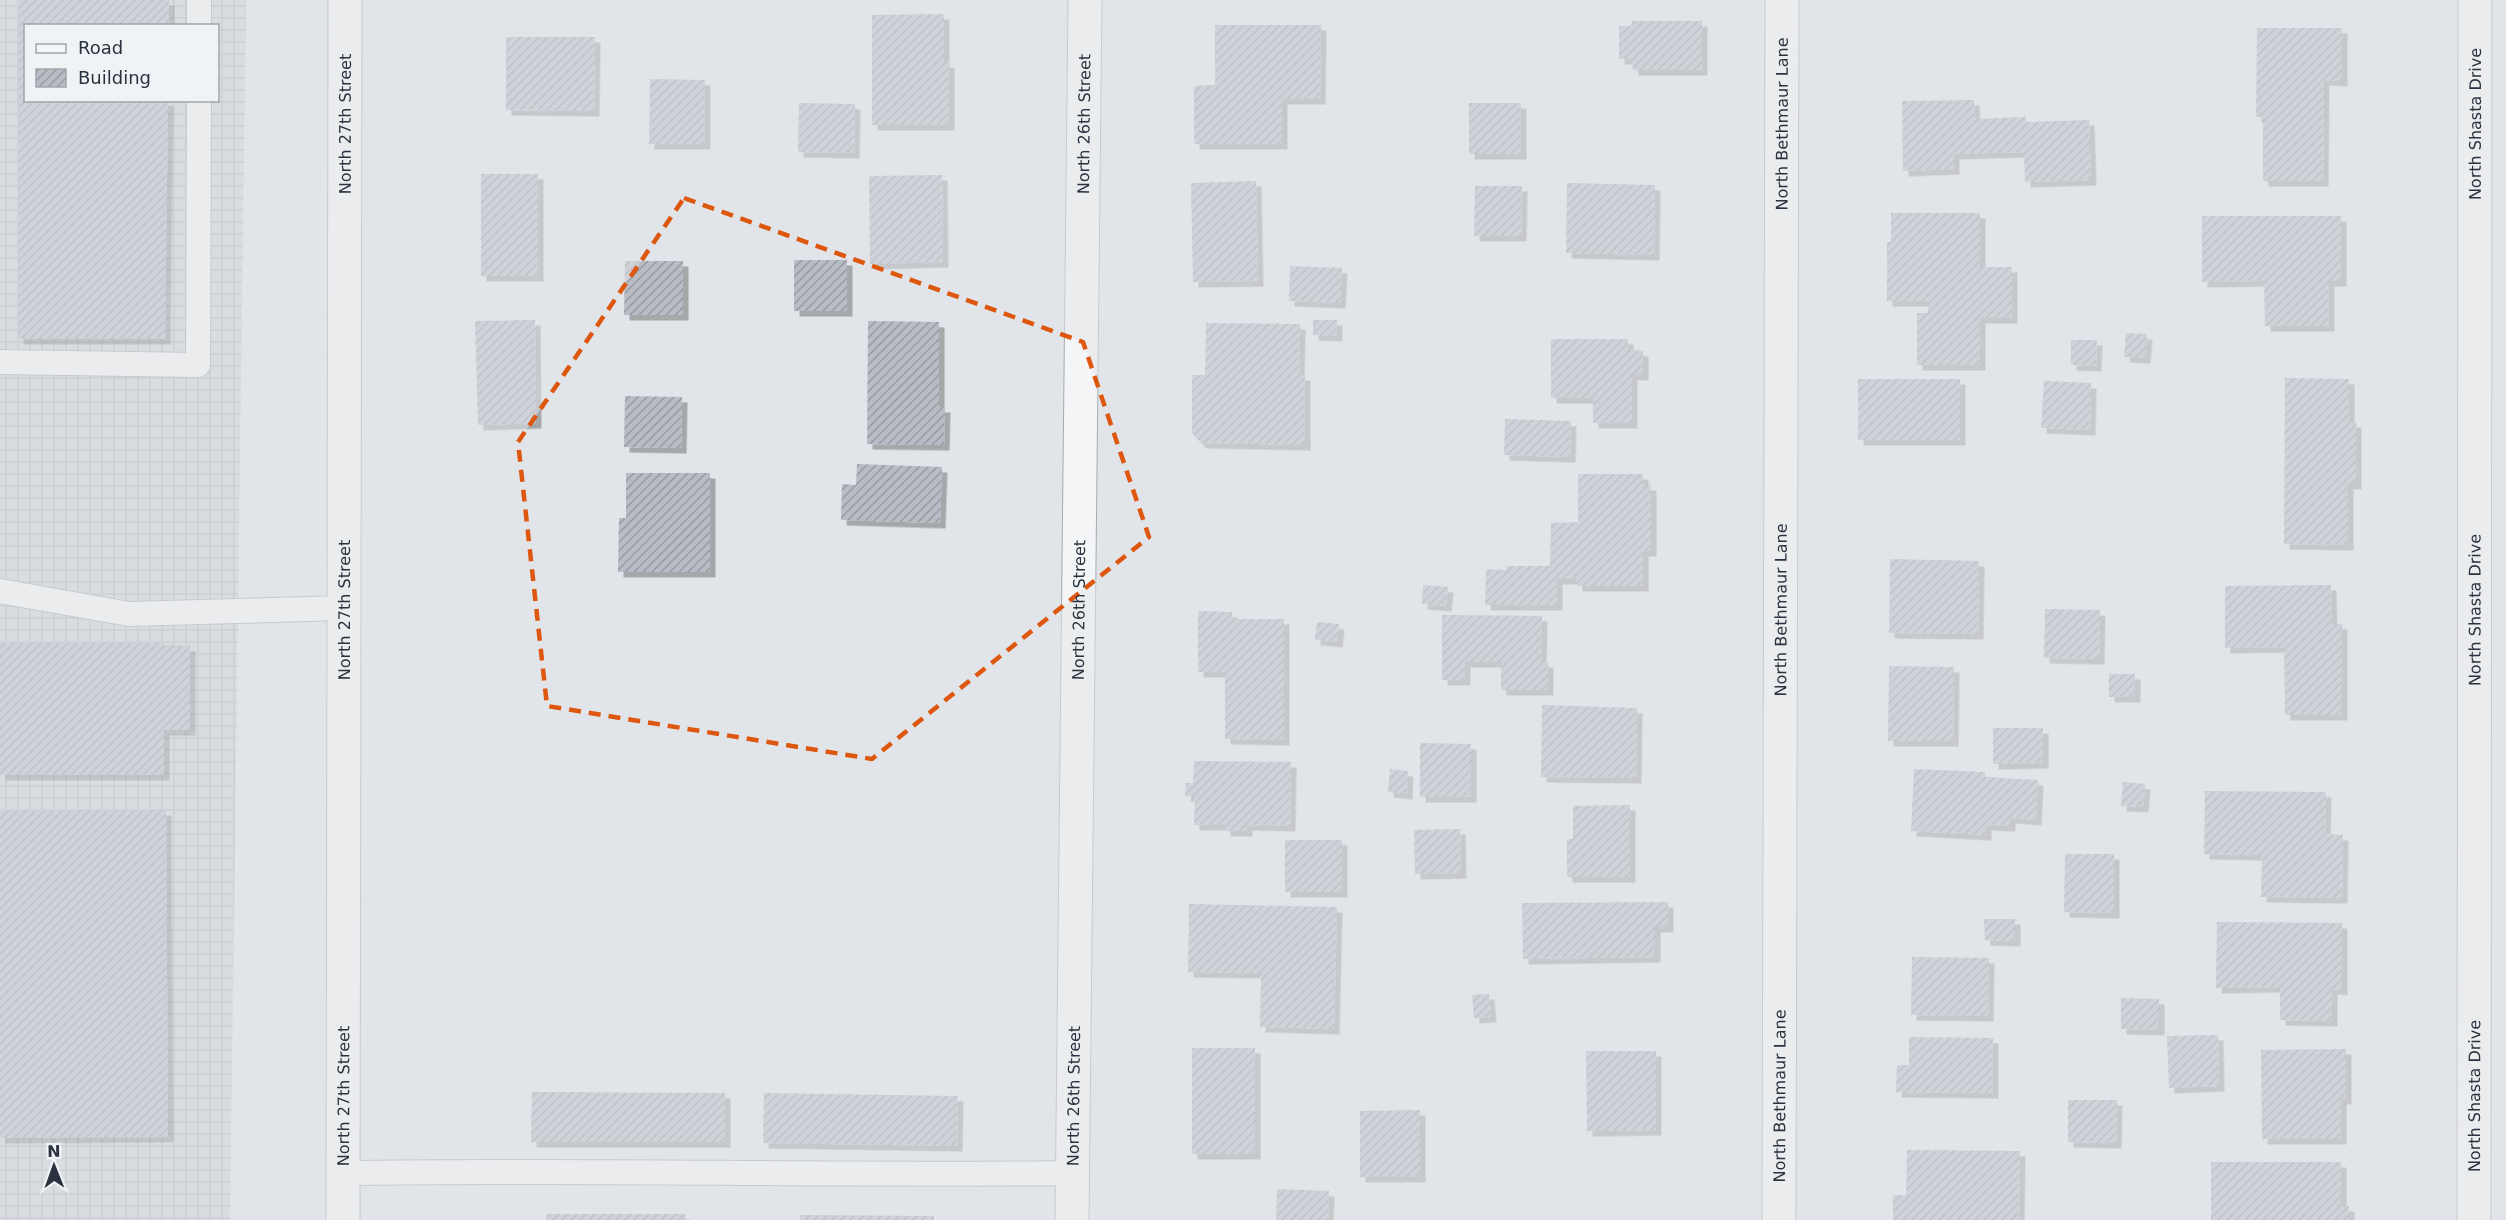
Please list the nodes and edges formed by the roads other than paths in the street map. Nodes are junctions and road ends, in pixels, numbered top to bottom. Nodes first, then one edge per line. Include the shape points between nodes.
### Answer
1 (199, 0) edge
2 (345, 0) edge
3 (1085, 0) edge
4 (1782, 0) edge
5 (2475, 0) edge
6 (199, 24) edge
7 (199, 102) edge
8 (0, 362) edge
9 (0, 591) edge
10 (344, 608) junction
11 (343, 1173) junction
12 (1072, 1173) junction
13 (343, 1220) edge
14 (1072, 1220) edge
15 (1779, 1220) edge
16 (2474, 1220) edge

1 - 6 lane
2 - 10 street, North 27th Street
3 - 12 street, North 26th Street
4 - 15 street, North Bethmaur Lane
5 - 16 street, North Shasta Drive
7 - 8 lane via 198,365
9 - 10 lane via 129,614
10 - 11 street, North 27th Street
11 - 12 lane
11 - 13 street, North 27th Street
12 - 14 street, North 26th Street

